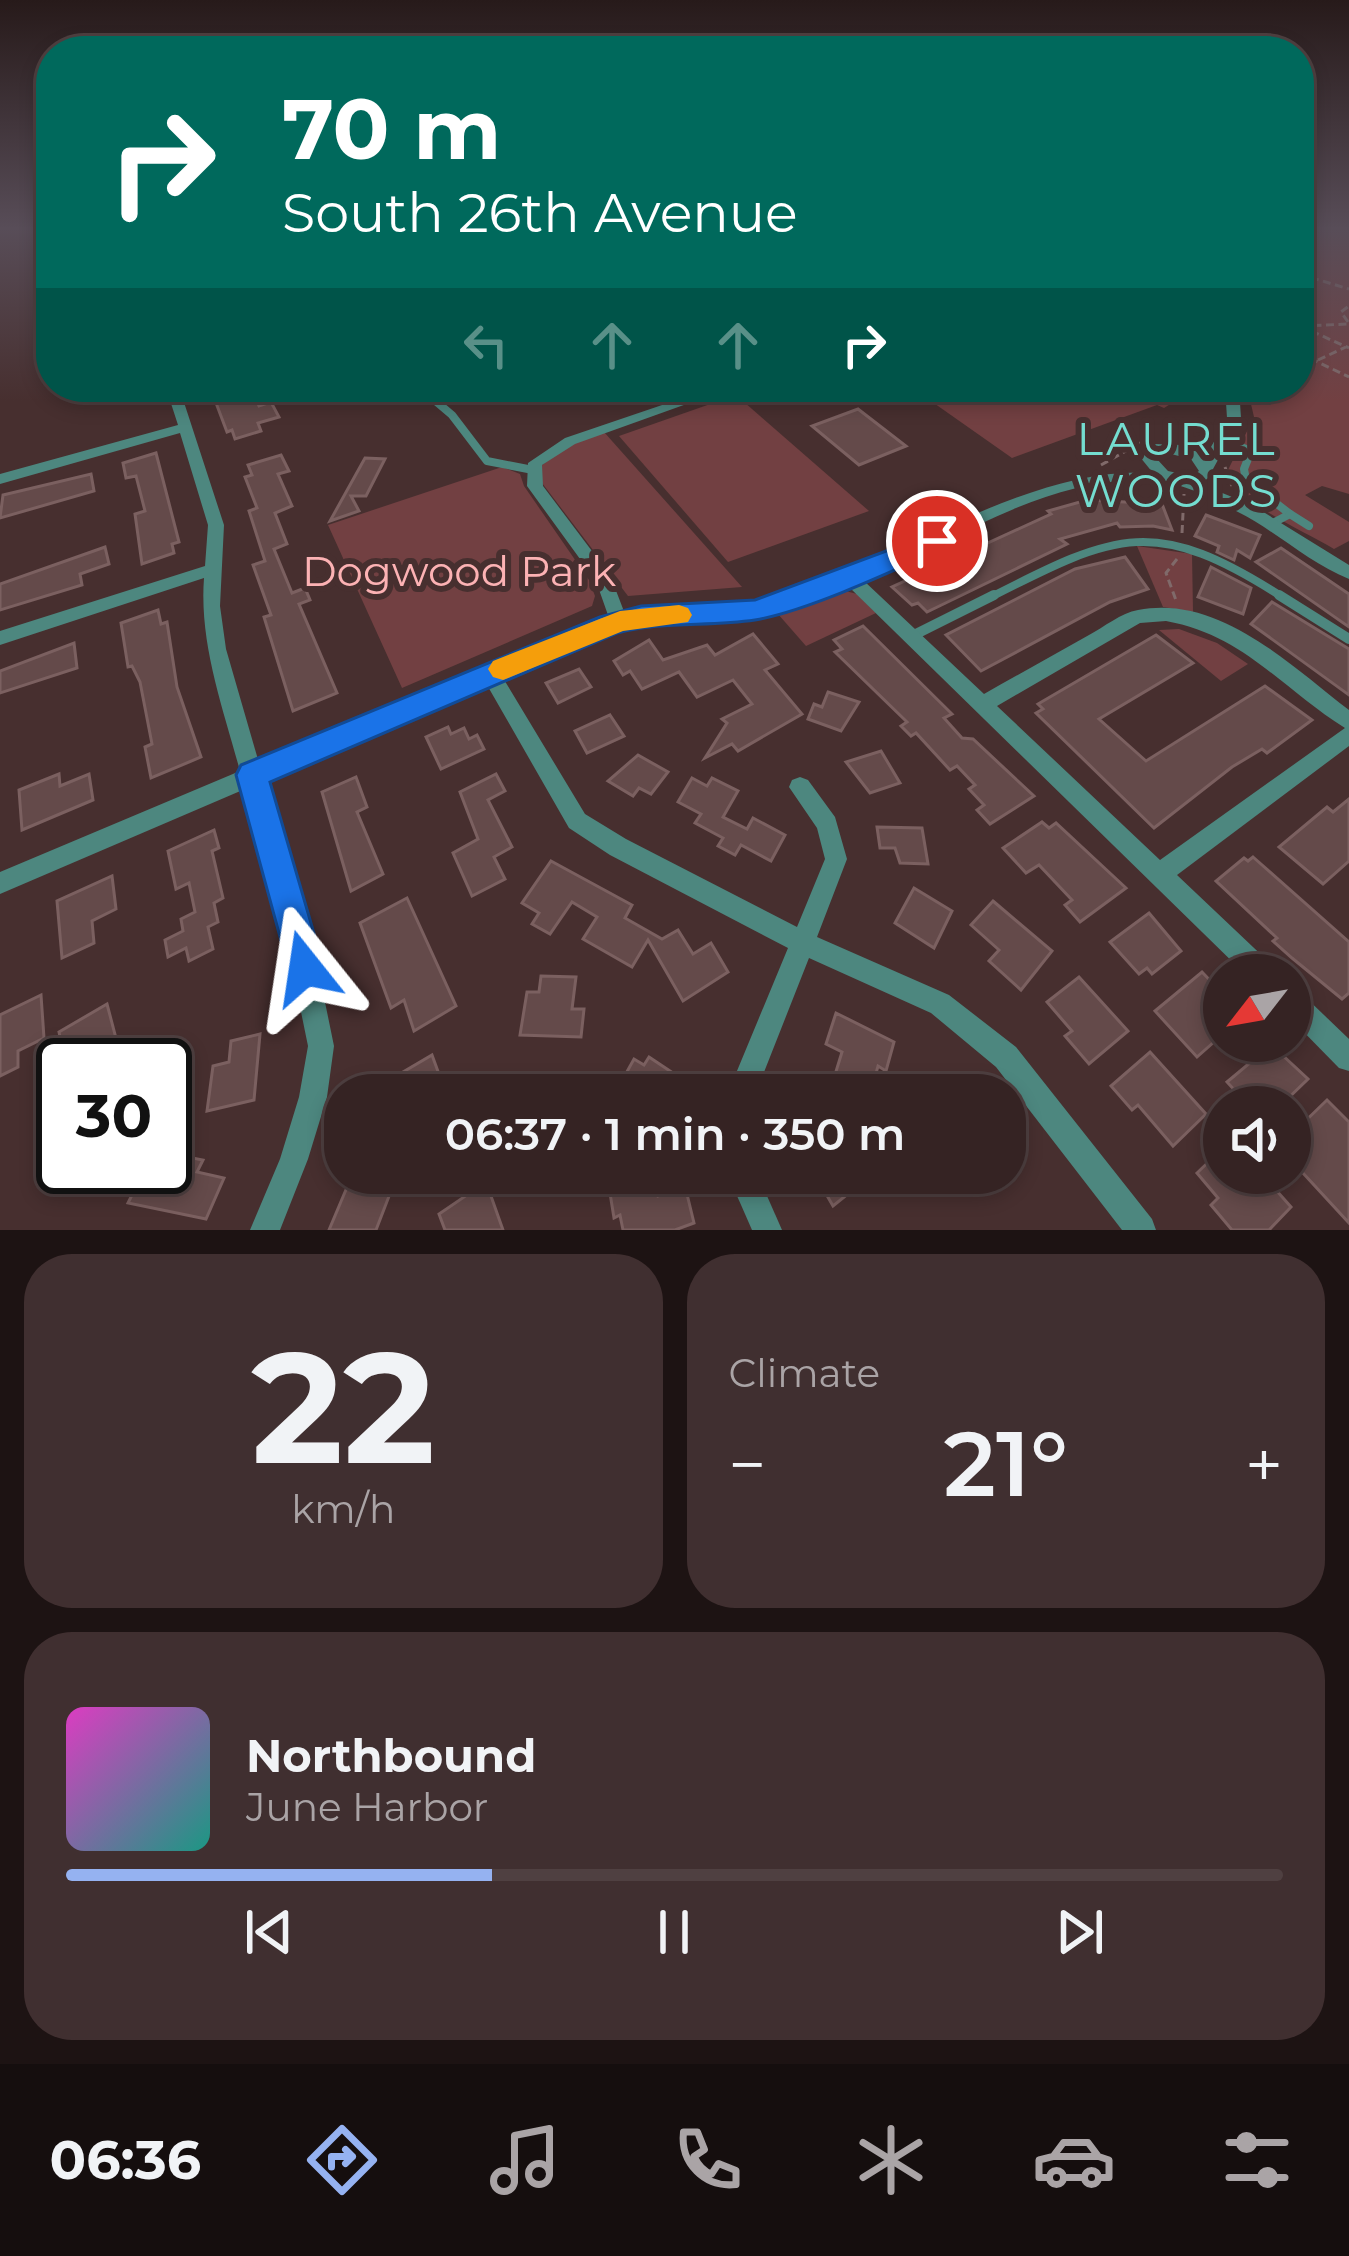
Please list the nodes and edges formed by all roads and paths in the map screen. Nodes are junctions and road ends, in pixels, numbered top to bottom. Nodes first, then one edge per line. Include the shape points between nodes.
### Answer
1 (1348, 288) edge
2 (1349, 297) edge
3 (1349, 306) edge
4 (1349, 324) edge
5 (1314, 325) edge
6 (1314, 333) edge
7 (1348, 348) edge
8 (1316, 361) joint
9 (1349, 376) edge
10 (178, 402) edge
11 (437, 402) edge
12 (683, 402) edge
13 (1233, 402) edge
14 (677, 404) joint
15 (186, 427) junction
16 (1222, 438) junction
17 (1160, 445) junction
18 (1207, 468) junction
19 (533, 470) junction
20 (1103, 471) junction
21 (0, 479) edge
22 (1179, 485) junction
23 (1246, 509) junction
24 (1290, 514) junction
25 (1271, 524) junction
26 (1309, 526) dead end
27 (1179, 546) junction
28 (211, 570) junction
29 (1167, 571) junction
30 (1177, 572) dead end
31 (1348, 572) edge
32 (850, 578) junction
33 (1180, 616) junction
34 (620, 621) junction
35 (910, 637) junction
36 (0, 638) edge
37 (1349, 639) edge
38 (491, 674) junction
39 (985, 704) junction
40 (1349, 721) edge
41 (1349, 736) edge
42 (252, 775) junction
43 (800, 787) dead end
44 (1160, 874) junction
45 (0, 883) edge
46 (803, 943) junction
47 (1242, 954) edge
48 (1311, 1021) edge
49 (1349, 1058) edge
50 (750, 1074) edge
51 (751, 1194) edge
52 (265, 1230) edge
53 (766, 1230) edge
54 (1141, 1230) edge

1 - 2 path
3 - 4 path via 1341,312
4 - 5 path
6 - 7 path
7 - 8 path
8 - 9 path
10 - 15 street
11 - 19 lane via 488,460
12 - 14 street
13 - 16 street
14 - 19 street via 569,441
15 - 21 street
15 - 28 street via 216,525
16 - 17 street
16 - 18 street
16 - 24 lane via 1251,451 1246,480
17 - 18 street via 1193,454
17 - 20 street
17 - 20 path via 1141,440
17 - 22 street via 1149,464
18 - 22 street via 1199,480
18 - 23 street
19 - 34 street via 535,486 604,579
20 - 22 street
20 - 32 street
22 - 23 street
22 - 27 path
23 - 25 street
24 - 25 lane
24 - 26 lane
25 - 31 street
27 - 29 path
27 - 35 lane via 1136,540 1092,547
27 - 37 lane via 1232,564
28 - 36 street
28 - 42 street via 212,627
29 - 30 path
29 - 33 path
32 - 34 street via 746,612
32 - 35 street
33 - 39 street via 1137,617
33 - 40 street via 1234,638
34 - 38 street
35 - 39 street
38 - 42 street
38 - 46 street via 577,821
39 - 44 street
41 - 44 street
42 - 45 street
42 - 52 street via 321,1046 295,1159
43 - 46 street via 827,824 836,860
44 - 47 street
46 - 50 street
46 - 54 street via 940,1004 1006,1057
48 - 49 street
51 - 53 street

